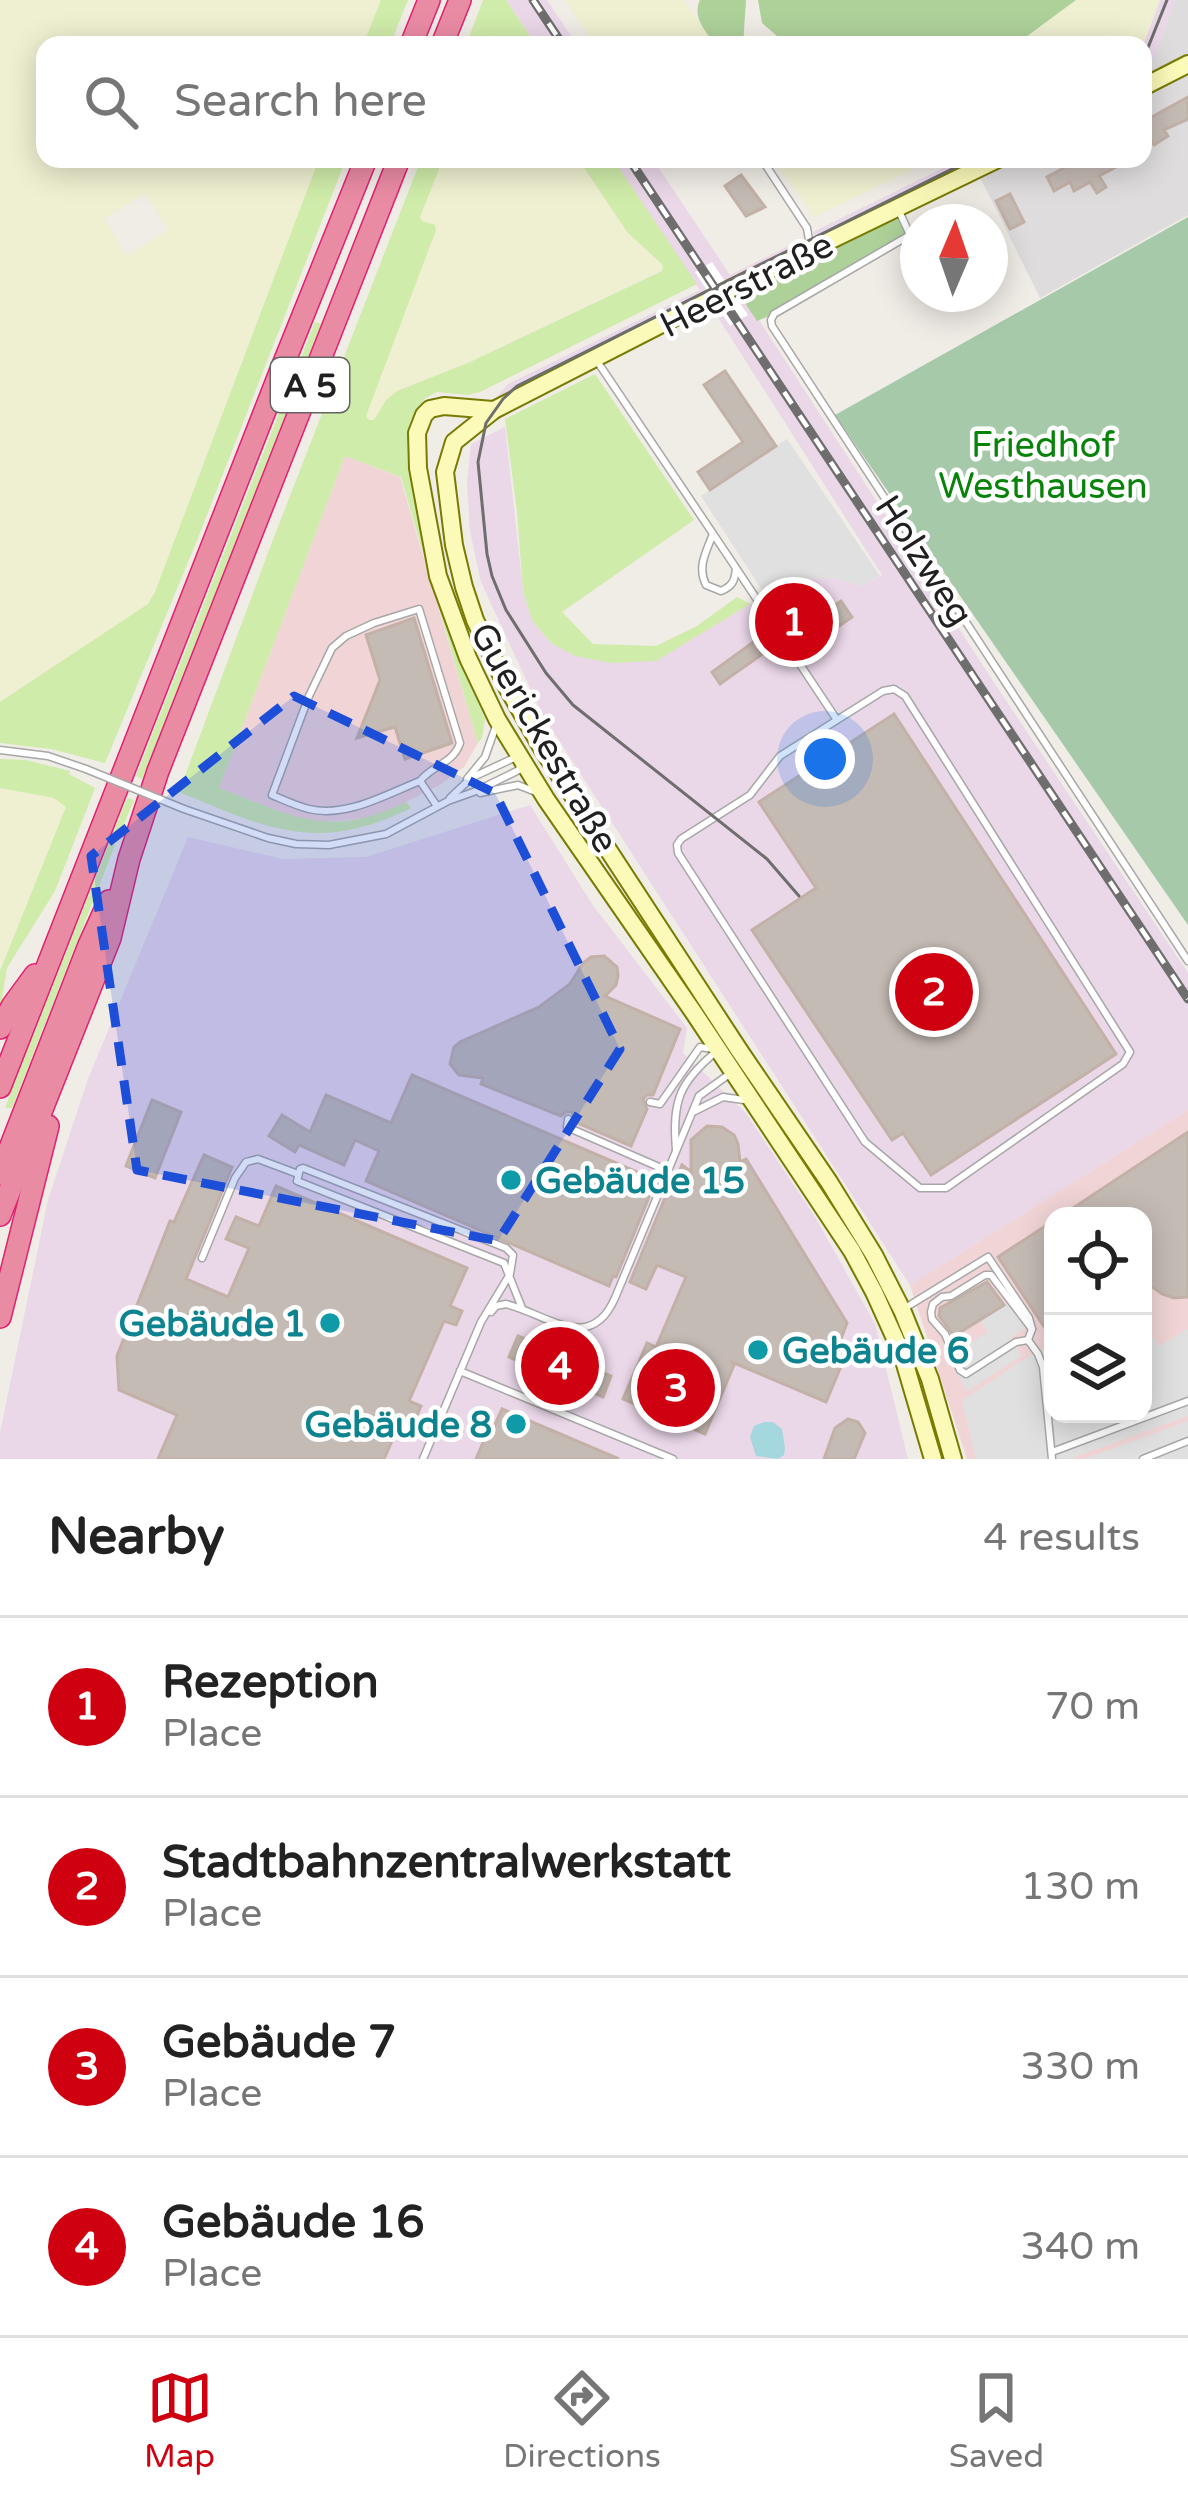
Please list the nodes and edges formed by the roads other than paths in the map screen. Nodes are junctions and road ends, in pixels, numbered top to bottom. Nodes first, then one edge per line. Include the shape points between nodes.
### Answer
1 (429, 0) edge
2 (460, 0) edge
3 (415, 36) edge
4 (446, 36) edge
5 (1188, 64) edge
6 (1152, 82) edge
7 (363, 168) edge
8 (395, 168) edge
9 (768, 168) edge
10 (980, 168) edge
11 (898, 209) junction
12 (819, 247) junction
13 (596, 359) junction
14 (494, 410) junction
15 (712, 534) junction
16 (736, 568) junction
17 (497, 719) junction
18 (837, 720) junction
19 (0, 750) edge
20 (521, 759) junction
21 (420, 781) junction
22 (546, 799) junction
23 (448, 800) junction
24 (437, 806) junction
25 (129, 859) junction
26 (110, 938) junction
27 (53, 950) junction
28 (1188, 961) edge
29 (0, 1028) edge
30 (716, 1050) junction
31 (739, 1050) junction
32 (732, 1073) junction
33 (0, 1087) edge
34 (650, 1102) dead end
35 (753, 1102) junction
36 (692, 1113) junction
37 (568, 1119) dead end
38 (676, 1150) junction
39 (668, 1171) junction
40 (0, 1174) edge
41 (298, 1174) junction
42 (0, 1215) edge
43 (202, 1258) dead end
44 (510, 1274) junction
45 (522, 1308) junction
46 (902, 1310) junction
47 (0, 1317) edge
48 (481, 1322) junction
49 (1032, 1329) junction
50 (1028, 1340) junction
51 (460, 1371) junction
52 (1188, 1401) edge
53 (1188, 1441) edge
54 (1052, 1455) edge
55 (931, 1457) edge
56 (423, 1459) edge
57 (673, 1459) edge
58 (953, 1459) edge
59 (1143, 1459) edge

1 - 3 highway
2 - 4 highway
5 - 6 main road
7 - 27 highway, A 5
8 - 25 highway, A 5
9 - 12 lane
10 - 11 main road, Heerstraße
11 - 12 main road, Heerstraße
11 - 28 lane, Holzweg via 910,235 774,314 772,326
12 - 13 main road, Heerstraße
13 - 14 main road, Heerstraße
13 - 15 lane
14 - 17 main road, Guerickestraße via 430,409 417,433 438,576
14 - 31 main road, Guerickestraße via 454,442 445,472 475,620 543,750
15 - 16 lane
15 - 16 lane via 701,570 706,585 729,588
16 - 18 lane
17 - 20 main road, Guerickestraße
17 - 23 lane via 485,757
18 - 18 lane via 780,756 751,795 677,849 865,1142 920,1188 946,1188 1130,1052 905,696 883,691
19 - 24 lane, bridge via 48,756 296,844 386,834
20 - 22 main road, Guerickestraße
20 - 23 lane via 471,778
20 - 23 lane via 519,770
21 - 21 lane via 460,743 419,609 332,647 272,795 325,811
21 - 24 lane
22 - 23 lane via 518,785
22 - 30 main road, Guerickestraße
23 - 24 lane
25 - 26 highway
25 - 40 highway, A 5
26 - 42 highway
26 - 47 highway via 42,1147
27 - 29 highway
27 - 33 highway, A 5
30 - 31 lane
30 - 32 main road, Guerickestraße
30 - 34 lane via 700,1047 664,1102
30 - 38 lane via 683,1086 673,1117
31 - 32 lane
31 - 46 main road, Guerickestraße via 829,1182
32 - 35 main road, Guerickestraße
32 - 36 lane via 699,1096
35 - 36 lane via 723,1097
35 - 55 main road, Guerickestraße via 874,1292 902,1354
36 - 38 lane
37 - 39 lane via 567,1127
38 - 39 lane
39 - 45 lane via 603,1318 571,1329
41 - 43 lane via 246,1162
41 - 44 lane via 504,1263
41 - 44 lane via 303,1168 506,1248
44 - 45 lane
44 - 48 lane
45 - 48 lane via 496,1306
46 - 49 lane via 988,1257
46 - 58 main road, Guerickestraße
48 - 51 lane
49 - 50 lane
49 - 50 lane via 991,1275 933,1304 932,1319 966,1374
50 - 54 lane via 1042,1367
51 - 56 lane
51 - 57 lane
52 - 54 lane
53 - 59 lane

